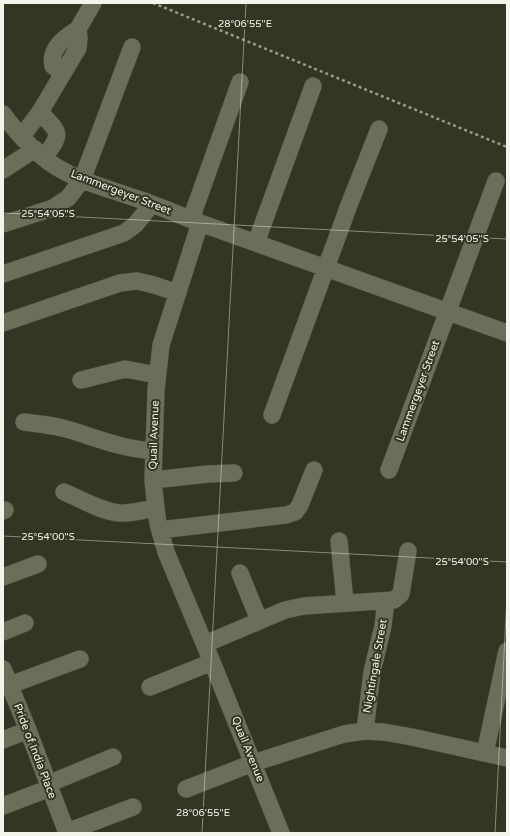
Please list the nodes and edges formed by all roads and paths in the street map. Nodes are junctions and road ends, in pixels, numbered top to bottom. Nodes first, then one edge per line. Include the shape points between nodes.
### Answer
1 (93, 3) edge
2 (153, 3) edge
3 (132, 47) dead end
4 (240, 82) dead end
5 (312, 86) dead end
6 (40, 112) junction
7 (3, 114) edge
8 (380, 129) dead end
9 (22, 136) junction
10 (507, 148) edge
11 (39, 153) junction
12 (3, 170) edge
13 (82, 180) junction
14 (496, 181) dead end
15 (152, 204) junction
16 (196, 221) junction
17 (3, 224) edge
18 (256, 243) junction
19 (326, 268) junction
20 (3, 274) edge
21 (178, 293) junction
22 (447, 312) junction
23 (3, 323) edge
24 (507, 333) edge
25 (157, 375) junction
26 (81, 380) dead end
27 (272, 415) dead end
28 (24, 422) dead end
29 (154, 451) junction
30 (314, 470) dead end
31 (388, 470) dead end
32 (234, 473) dead end
33 (153, 480) junction
34 (64, 492) dead end
35 (156, 508) junction
36 (160, 530) junction
37 (339, 541) dead end
38 (408, 551) dead end
39 (38, 564) dead end
40 (240, 573) dead end
41 (3, 577) edge
42 (386, 601) junction
43 (345, 602) junction
44 (267, 621) junction
45 (25, 623) dead end
46 (3, 632) edge
47 (507, 651) edge
48 (209, 654) junction
49 (80, 659) dead end
50 (3, 669) edge
51 (10, 685) junction
52 (150, 687) dead end
53 (28, 730) junction
54 (365, 731) junction
55 (3, 740) edge
56 (485, 753) junction
57 (95, 756) dead end
58 (113, 757) dead end
59 (507, 758) edge
60 (253, 763) junction
61 (48, 783) junction
62 (186, 789) dead end
63 (3, 806) edge
64 (133, 807) dead end
65 (67, 832) edge
66 (281, 833) edge

1 - 6 street via 78,30 55,49 53,66 63,73
2 - 10 path
3 - 13 street
4 - 16 street, Quail Avenue
5 - 18 street
6 - 9 street
6 - 11 street via 55,128 57,134 56,140
7 - 9 street, Lammergeyer Street
8 - 19 street
9 - 11 street, Lammergeyer Street
11 - 12 street
11 - 13 street, Lammergeyer Street
13 - 15 street, Lammergeyer Street
13 - 17 street via 68,198 53,208
14 - 22 street, Lammergeyer Street
15 - 16 street, Lammergeyer Street
15 - 20 street via 135,225 124,233
16 - 18 street, Lammergeyer Street
16 - 21 street, Quail Avenue
18 - 19 street, Lammergeyer Street
19 - 22 street, Lammergeyer Street
19 - 27 street
21 - 23 street via 137,281 120,283
21 - 25 street, Quail Avenue via 161,345
22 - 24 street, Lammergeyer Street
22 - 31 street, Lammergeyer Street
25 - 26 street via 125,369
25 - 29 street, Quail Avenue
28 - 29 street via 68,429 113,445
29 - 33 street, Quail Avenue
30 - 36 street via 300,505 290,514
32 - 33 street
33 - 35 street, Quail Avenue
34 - 35 street via 117,513
35 - 36 street, Quail Avenue
36 - 48 street, Quail Avenue via 166,552
37 - 43 street
38 - 42 street via 401,594 394,600
39 - 41 street
40 - 44 street
42 - 43 street
42 - 54 street, Nightingale Street via 371,678
43 - 44 street via 285,610
44 - 48 street
45 - 46 street
47 - 56 street
48 - 52 street
48 - 60 street, Quail Avenue
49 - 51 street
50 - 51 street, Pride of India Place
51 - 53 street, Pride of India Place
53 - 55 street
53 - 61 street, Pride of India Place
54 - 56 street via 412,737
54 - 60 street via 344,734
56 - 59 street
57 - 61 street
58 - 61 street
60 - 62 street
60 - 66 street, Quail Avenue
61 - 63 street
61 - 65 street, Pride of India Place
64 - 65 street

